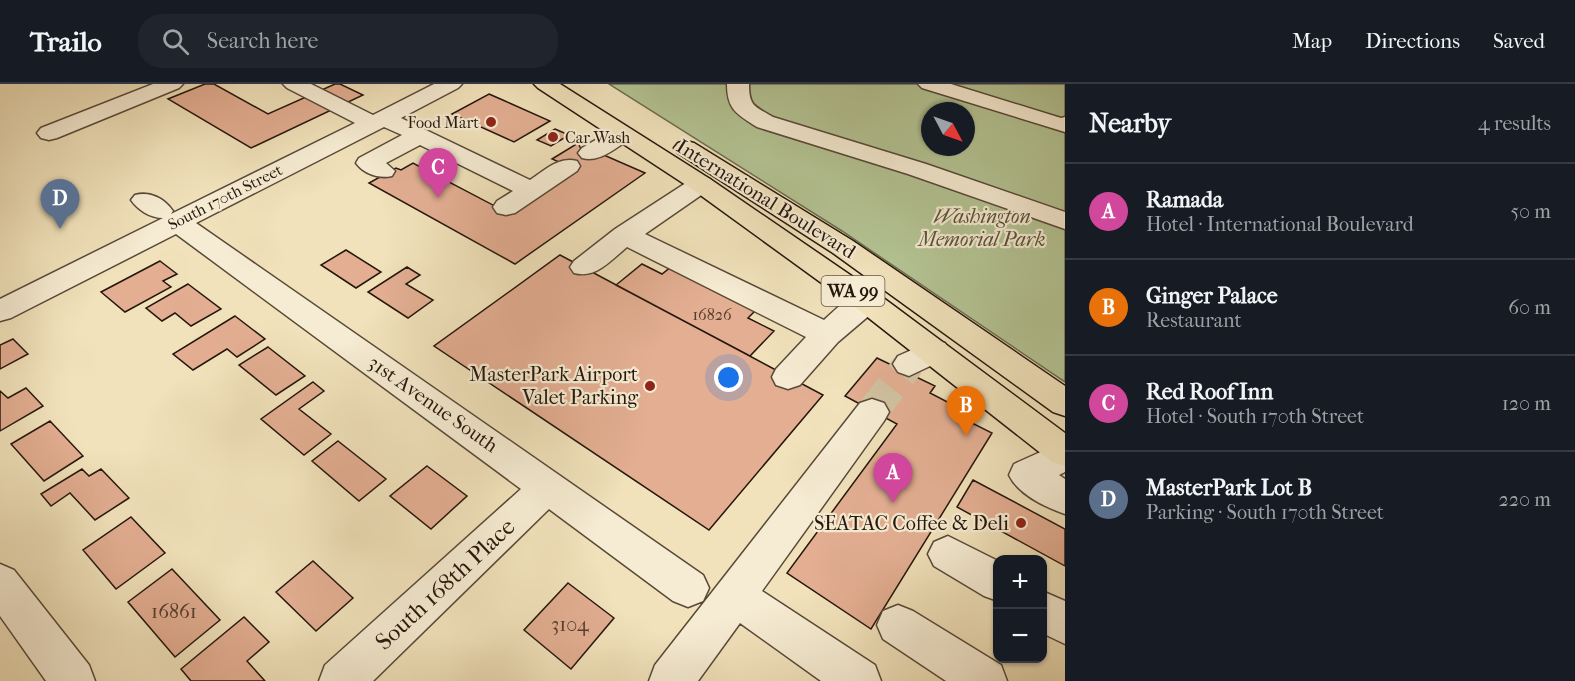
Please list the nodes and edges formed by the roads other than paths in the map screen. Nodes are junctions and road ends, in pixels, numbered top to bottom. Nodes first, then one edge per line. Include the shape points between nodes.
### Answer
1 (172, 84) edge
2 (294, 84) edge
3 (545, 84) edge
4 (581, 84) edge
5 (738, 84) edge
6 (929, 84) edge
7 (446, 85) edge
8 (378, 120) junction
9 (1064, 126) edge
10 (49, 133) dead end
11 (622, 134) junction
12 (420, 135) junction
13 (590, 153) dead end
14 (568, 166) dead end
15 (383, 171) dead end
16 (700, 184) junction
17 (531, 190) junction
18 (506, 207) dead end
19 (160, 211) junction
20 (1065, 221) edge
21 (625, 235) junction
22 (584, 267) dead end
23 (867, 301) junction
24 (0, 311) edge
25 (827, 334) junction
26 (789, 377) dead end
27 (1065, 404) edge
28 (872, 412) tunnel mouth
29 (1065, 454) edge
30 (549, 486) junction
31 (1065, 498) edge
32 (948, 554) dead end
33 (993, 581) edge
34 (0, 583) edge
35 (688, 588) dead end
36 (735, 596) junction
37 (1047, 613) edge
38 (1065, 624) edge
39 (898, 625) dead end
40 (73, 681) edge
41 (341, 681) edge
42 (671, 681) edge
43 (859, 681) edge
44 (985, 681) edge

1 - 10 street
2 - 8 street
3 - 11 main road, International Boulevard / WA 99
4 - 27 main road, International Boulevard / WA 99 via 843,247
5 - 20 street via 742,108 765,122 917,169
6 - 9 street
7 - 8 street, South 170th Street
8 - 12 street
8 - 19 street, South 170th Street via 335,132
11 - 13 street
11 - 16 main road, International Boulevard / WA 99
12 - 15 street via 368,163
12 - 17 street
14 - 17 street
16 - 21 street
16 - 23 main road, International Boulevard / WA 99
17 - 18 street
19 - 24 street, South 170th Street
19 - 30 street, 31st Avenue South
21 - 22 street
21 - 25 street
23 - 25 street
23 - 29 main road, International Boulevard / WA 99 via 921,357
25 - 26 street
28 - 36 street
29 - 31 street via 1027,475
30 - 35 street, 31st Avenue South
30 - 41 street, South 168th Place
32 - 33 street
34 - 40 street
36 - 42 street
36 - 43 street
37 - 38 street
39 - 44 street

